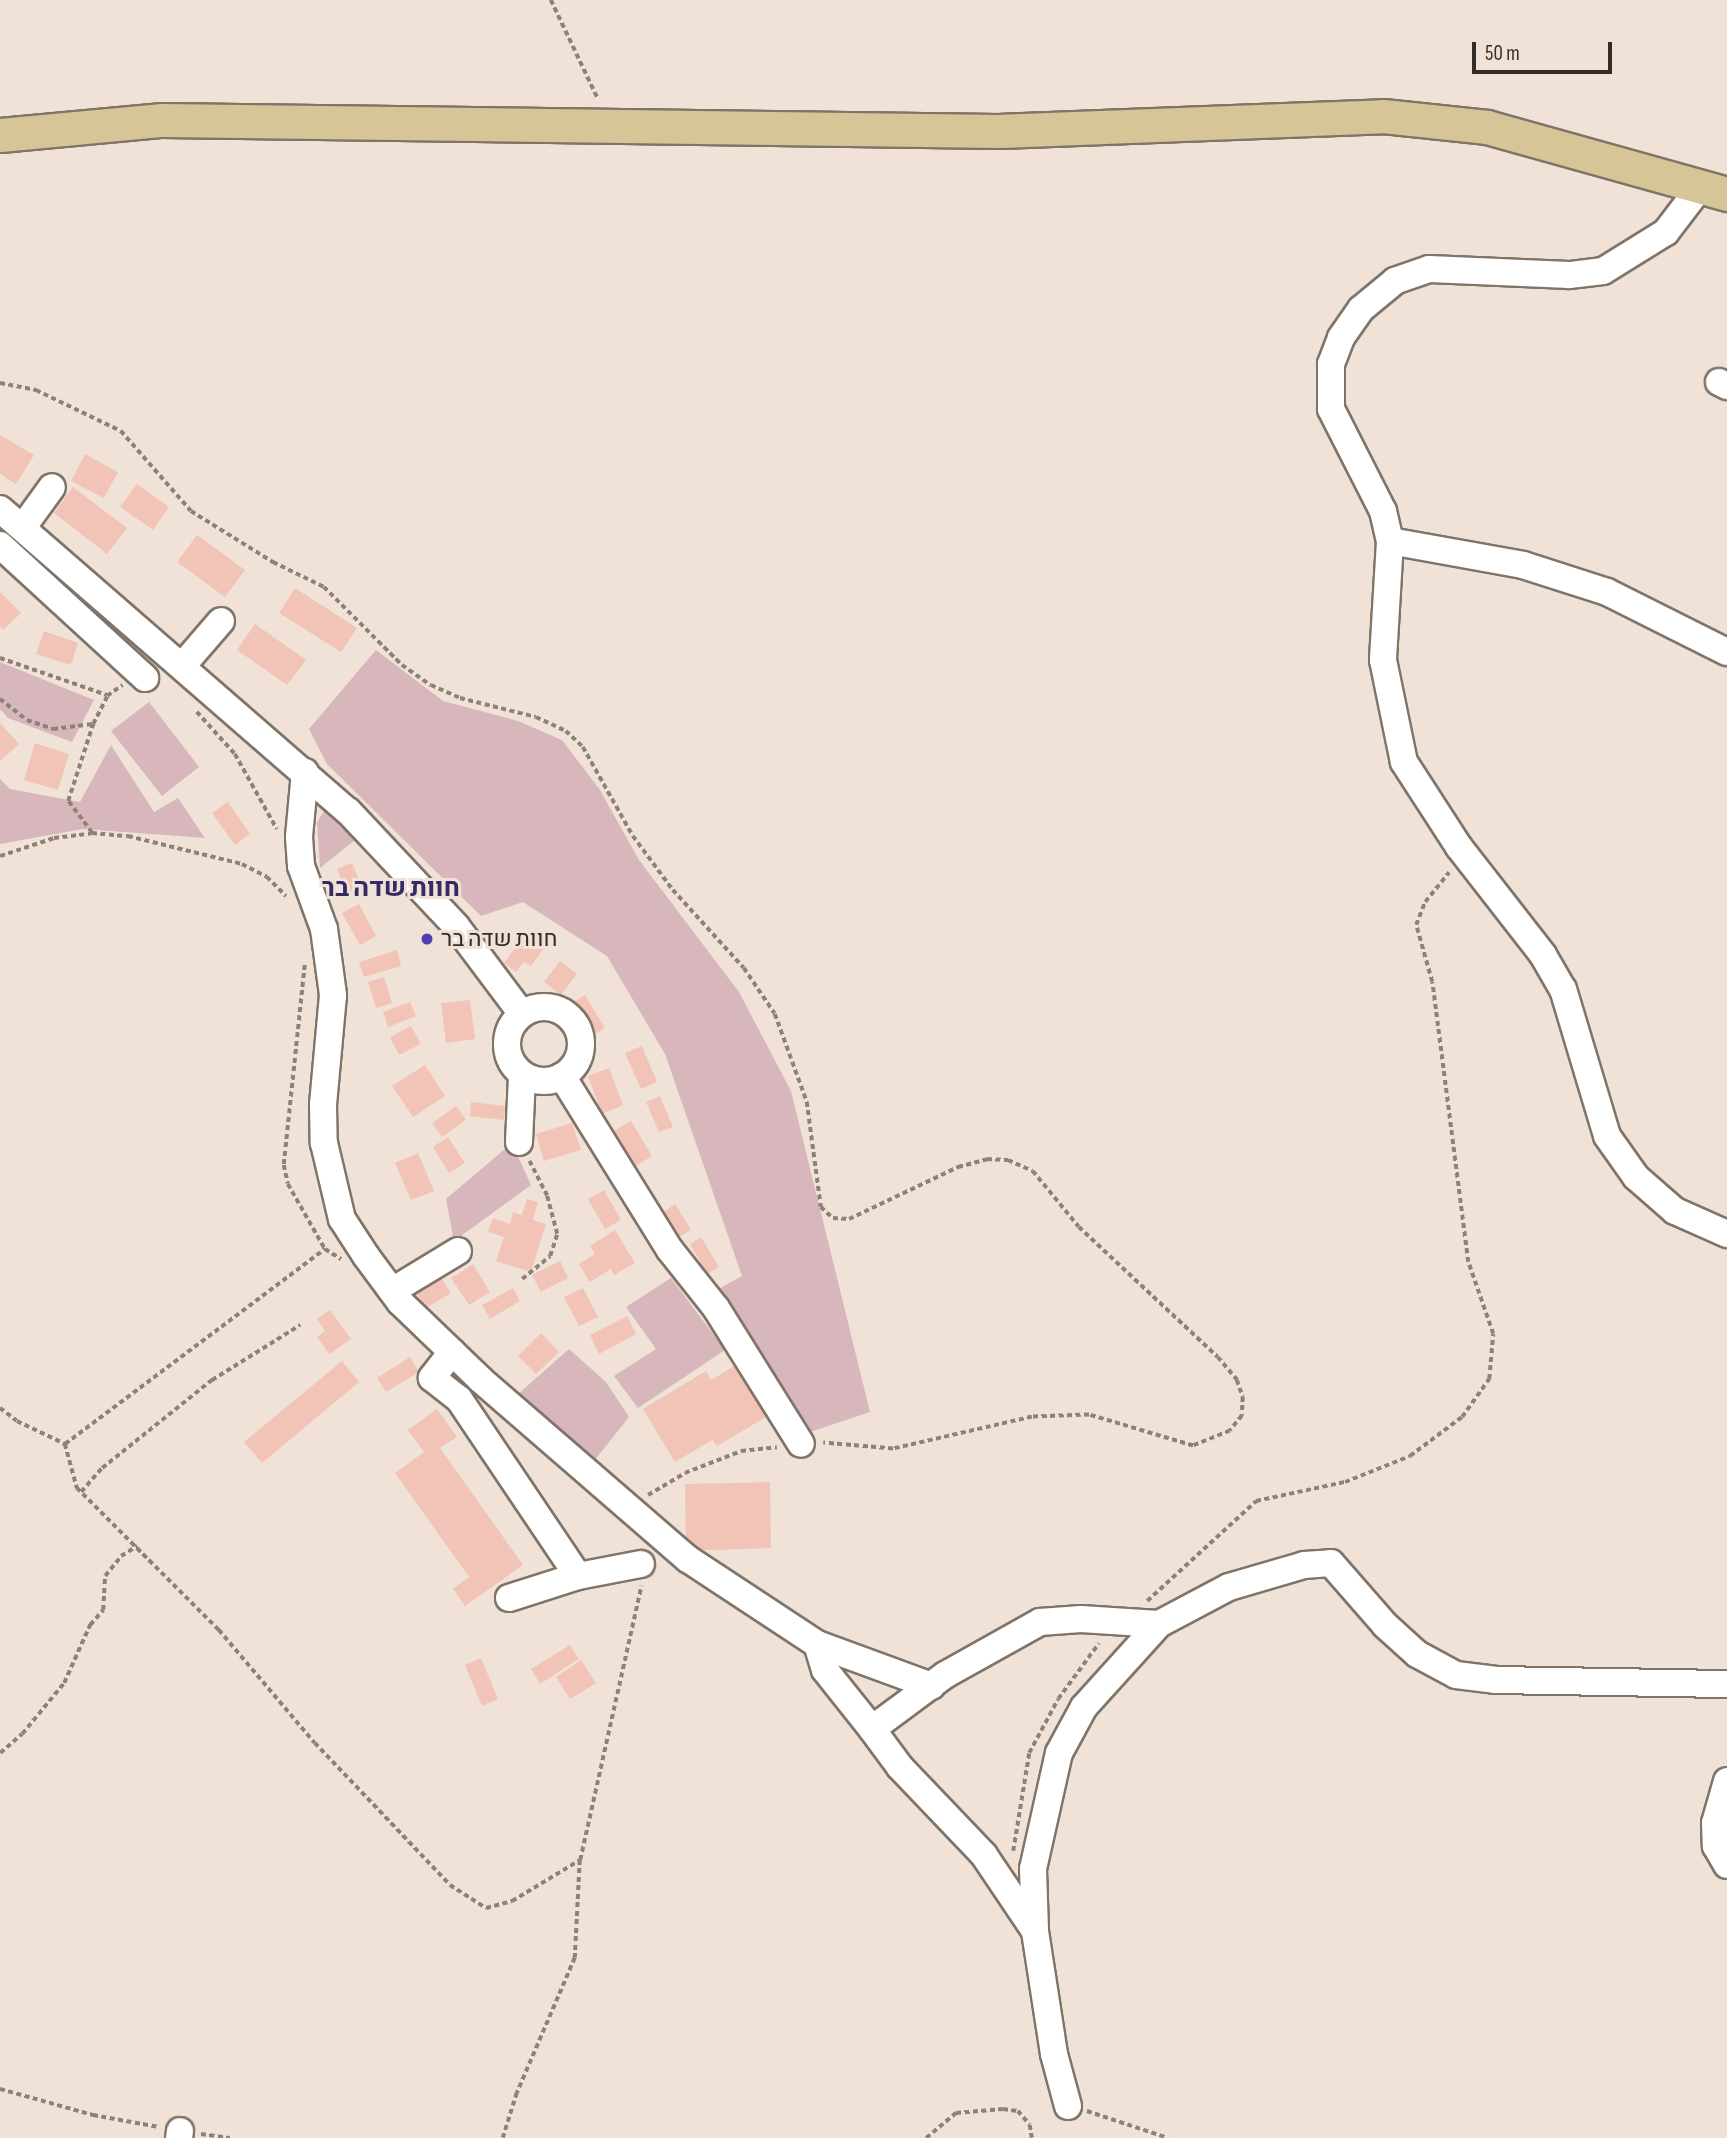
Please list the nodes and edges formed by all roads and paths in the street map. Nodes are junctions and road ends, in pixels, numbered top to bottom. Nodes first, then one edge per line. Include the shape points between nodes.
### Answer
1 (551, 0) edge
2 (613, 128) junction
3 (0, 135) edge
4 (1714, 190) edge
5 (0, 383) edge
6 (52, 487) dead end
7 (0, 509) edge
8 (23, 527) junction
9 (1390, 541) junction
10 (0, 545) edge
11 (65, 563) junction
12 (43, 582) junction
13 (220, 621) dead end
14 (1727, 652) edge
15 (0, 658) edge
16 (183, 665) junction
17 (145, 678) joint
18 (107, 696) junction
19 (0, 699) edge
20 (194, 708) dead end
21 (93, 724) junction
22 (305, 772) junction
23 (92, 833) junction
24 (299, 837) junction
25 (0, 856) edge
26 (1467, 857) junction
27 (291, 904) dead end
28 (305, 959) dead end
29 (522, 1014) junction
30 (522, 1075) junction
31 (562, 1076) junction
32 (519, 1142) joint
33 (1727, 1234) edge
34 (325, 1249) junction
35 (458, 1251) dead end
36 (366, 1256) junction
37 (522, 1279) dead end
38 (392, 1291) junction
39 (300, 1325) dead end
40 (452, 1352) junction
41 (0, 1408) edge
42 (65, 1444) junction
43 (801, 1444) junction
44 (81, 1492) junction
45 (633, 1510) junction
46 (137, 1546) junction
47 (640, 1564) joint
48 (578, 1576) junction
49 (509, 1598) dead end
50 (1119, 1621) junction
51 (1159, 1624) junction
52 (817, 1644) junction
53 (1727, 1684) edge
54 (932, 1686) junction
55 (872, 1729) junction
56 (0, 1754) edge
57 (1727, 1781) edge
58 (1014, 1859) dead end
59 (580, 1860) junction
60 (1727, 1865) edge
61 (1035, 1931) junction
62 (0, 2089) edge
63 (1068, 2106) joint
64 (180, 2134) edge
65 (230, 2138) edge
66 (503, 2138) edge
67 (927, 2138) edge
68 (1032, 2138) edge
69 (1168, 2138) edge

1 - 2 path
2 - 3 main road via 162,120
2 - 4 main road via 998,131 1383,116 1487,127
4 - 9 street via 1666,232 1603,271 1569,275 1429,269 1395,281 1361,309 1331,363 1331,409 1383,511
5 - 43 path via 36,390 121,431 191,511 272,562 324,587 402,665 431,685 460,698 536,716 566,731 583,747 633,836 673,890 744,968 775,1014 807,1102 821,1207 833,1218 849,1219 958,1167 987,1159 1008,1160 1033,1171 1079,1227 1217,1357 1237,1380 1243,1397 1242,1416 1230,1431 1193,1446 1089,1415 1032,1417 893,1449
6 - 8 street
7 - 8 street
8 - 11 street
9 - 14 street via 1523,565 1607,592
9 - 26 street via 1383,660 1392,720 1404,762
10 - 12 street
11 - 12 street
11 - 16 street
12 - 17 street
13 - 16 street
15 - 18 path
16 - 22 street
17 - 18 path via 126,682
18 - 21 path
19 - 21 path via 27,720 53,729
20 - 24 path via 236,754 276,828
21 - 23 path via 68,801
22 - 24 street
22 - 29 street via 405,867
23 - 25 path via 54,838
23 - 27 path via 128,836 242,864 267,877
24 - 36 street via 301,866 331,962 324,1143 342,1219
26 - 33 street via 1543,955 1563,989 1607,1136 1636,1177 1675,1211
26 - 50 path via 1425,902 1416,925 1432,982 1468,1262 1493,1334 1489,1379 1462,1417 1410,1456 1345,1482 1256,1501 1166,1588
28 - 34 path via 284,1165 288,1184
29 - 30 street via 509,1030 506,1043 513,1066
29 - 31 street via 542,1006 555,1007 576,1023 582,1044 579,1057
30 - 31 street via 547,1081
30 - 32 street
31 - 43 street via 670,1250 716,1308
32 - 37 path via 547,1196 557,1234 550,1256
34 - 36 path via 344,1261
34 - 42 path
35 - 38 street
36 - 38 street
38 - 40 street
39 - 44 path via 212,1380 102,1468
40 - 45 street
40 - 48 street via 432,1378 459,1399
41 - 42 path
42 - 44 path
43 - 45 path via 741,1451 684,1473 659,1486
44 - 46 path
45 - 52 street via 688,1559
46 - 56 path via 104,1576 103,1610 90,1625 64,1683
46 - 59 path via 450,1885 486,1908 512,1901
47 - 48 street
47 - 59 path via 642,1578
48 - 49 street
50 - 51 street
50 - 54 street via 1040,1622
50 - 58 path via 1058,1699 1029,1753 1012,1846
51 - 53 street via 1229,1587 1304,1565 1331,1563 1401,1640 1456,1675 1495,1680
51 - 61 street via 1084,1707 1059,1753 1032,1869
52 - 54 street
52 - 55 street via 825,1670
54 - 55 street
55 - 61 street via 900,1767 984,1855
57 - 60 street via 1715,1822 1716,1846
59 - 66 path via 575,1958 517,2093
61 - 63 street via 1054,2054
62 - 64 path
63 - 69 path
64 - 65 path
67 - 68 path via 956,2113 1003,2109 1018,2111 1030,2125

